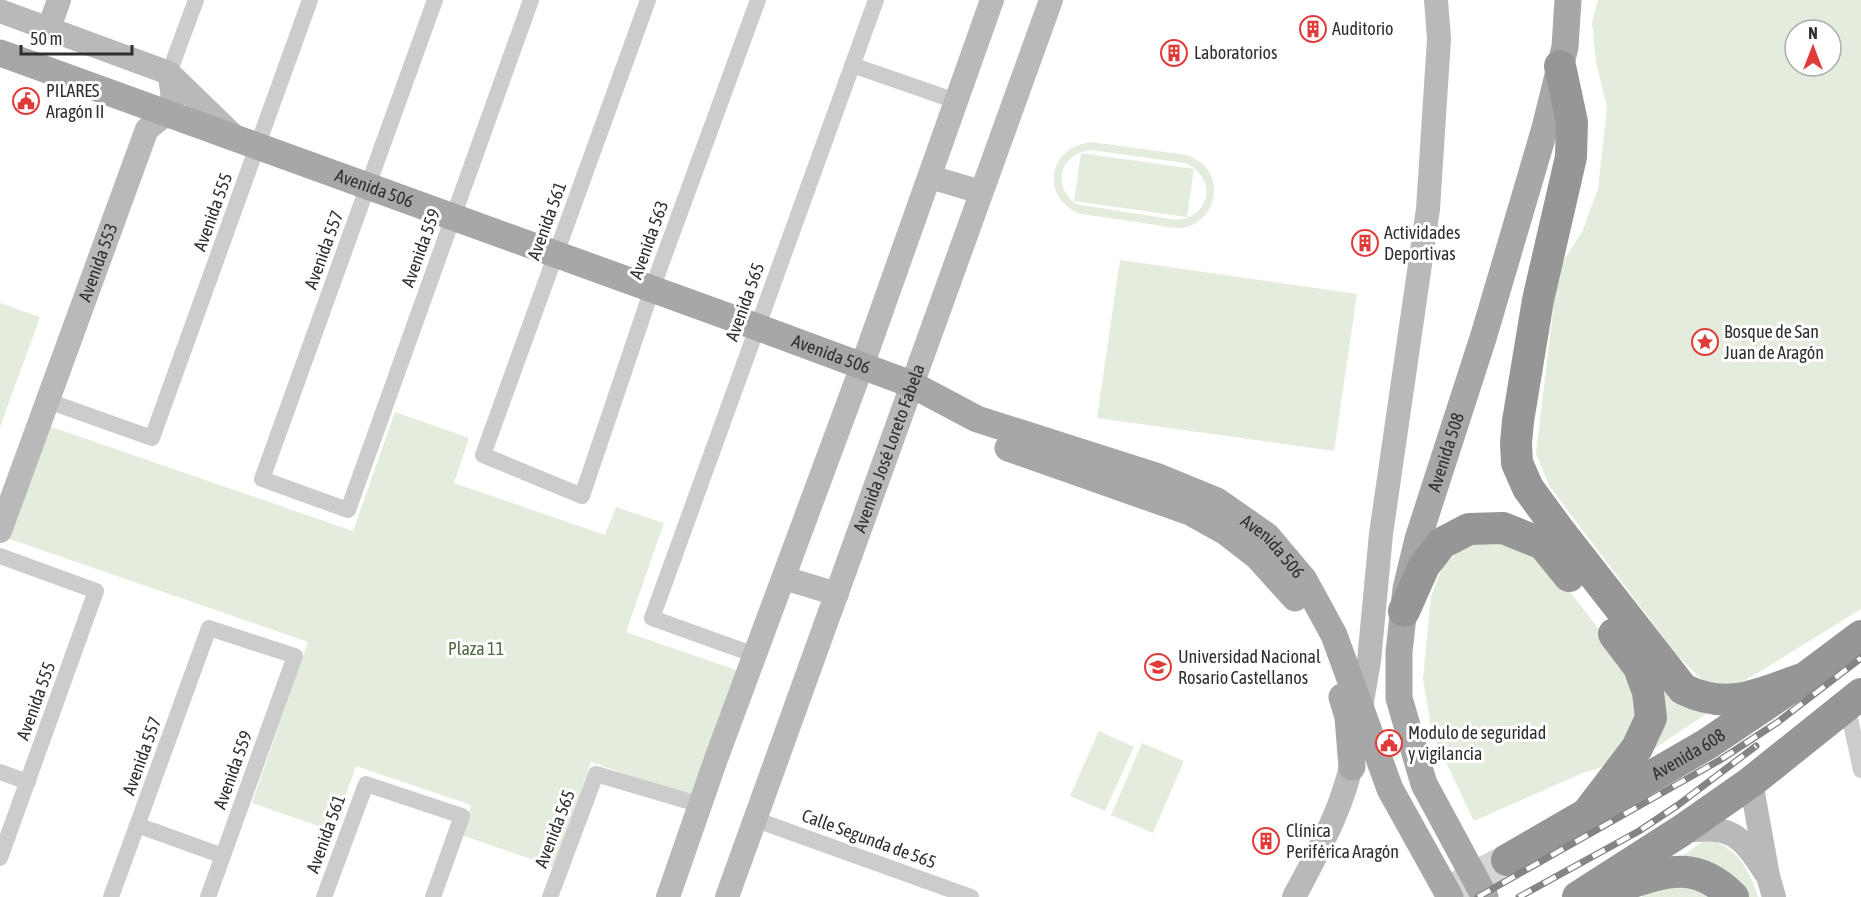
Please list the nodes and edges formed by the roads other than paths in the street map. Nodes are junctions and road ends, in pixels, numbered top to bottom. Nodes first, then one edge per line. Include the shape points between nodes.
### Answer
1 (59, 0) edge
2 (195, 0) edge
3 (310, 0) edge
4 (435, 0) edge
5 (531, 0) edge
6 (648, 0) edge
7 (758, 0) edge
8 (876, 0) edge
9 (992, 0) edge
10 (1051, 0) edge
11 (1436, 0) edge
12 (1568, 0) edge
13 (0, 11) edge
14 (49, 28) junction
15 (0, 53) edge
16 (852, 65) junction
17 (1560, 66) junction
18 (169, 73) junction
19 (956, 100) junction
20 (168, 113) junction
21 (248, 144) junction
22 (930, 177) junction
23 (368, 187) junction
24 (981, 192) junction
25 (453, 217) junction
26 (555, 254) junction
27 (652, 289) junction
28 (757, 327) junction
29 (862, 366) junction
30 (911, 384) junction
31 (48, 401) junction
32 (582, 496) joint
33 (348, 510) joint
34 (0, 531) edge
35 (0, 556) edge
36 (784, 578) junction
37 (837, 594) junction
38 (1404, 611) junction
39 (1861, 636) edge
40 (755, 655) junction
41 (295, 656) joint
42 (1805, 678) junction
43 (1854, 699) edge
44 (1352, 766) junction
45 (1861, 770) edge
46 (0, 772) edge
47 (28, 782) junction
48 (1751, 782) junction
49 (701, 805) junction
50 (1586, 815) junction
51 (754, 819) junction
52 (137, 825) junction
53 (1681, 831) junction
54 (223, 856) junction
55 (0, 858) edge
56 (1507, 860) tunnel mouth
57 (1771, 887) edge
58 (111, 897) edge
59 (208, 897) edge
60 (324, 897) edge
61 (433, 897) edge
62 (550, 897) edge
63 (668, 897) edge
64 (727, 897) edge
65 (971, 897) edge
66 (1294, 897) edge
67 (1450, 897) edge
68 (1485, 897) edge
69 (1579, 897) edge
70 (1733, 897) edge

1 - 14 main road
2 - 18 street
3 - 21 street, Avenida 555
4 - 23 street, Avenida 557
5 - 25 street, Avenida 559
6 - 26 street, Avenida 561
7 - 27 street, Avenida 563
8 - 16 street, Avenida 565
9 - 19 main road
10 - 24 main road, Avenida José Loreto Fabela
11 - 44 main road via 1439,39 1428,209
12 - 17 main road, Avenida 508
13 - 14 main road
14 - 18 main road
15 - 20 main road, Avenida 506
16 - 19 street
16 - 28 street, Avenida 565
17 - 38 main road, Avenida 508 via 1485,335 1418,539
17 - 42 highway via 1572,122 1571,157 1538,300 1518,421 1517,463 1528,488 1558,530 1683,689 1714,700 1738,700
18 - 20 main road via 174,99
18 - 21 main road
19 - 22 main road
20 - 21 main road, Avenida 506
20 - 31 main road, Avenida 553 via 147,129
21 - 23 main road, Avenida 506
21 - 31 street, Avenida 555 via 152,438
22 - 24 main road
22 - 29 main road
23 - 25 main road, Avenida 506
23 - 33 street, Avenida 557 via 262,479
24 - 30 main road, Avenida José Loreto Fabela
25 - 26 main road, Avenida 506
25 - 33 street, Avenida 559
26 - 27 main road, Avenida 506
26 - 32 street, Avenida 561 via 483,455
27 - 28 main road, Avenida 506
27 - 32 street, Avenida 563
28 - 29 main road, Avenida 506
28 - 40 street, Avenida 565 via 652,618
29 - 30 main road, Avenida 506
29 - 36 main road
30 - 37 main road, Avenida José Loreto Fabela
30 - 44 main road via 951,424 970,434 1190,512 1226,532 1257,556 1290,590 1317,628 1348,717
30 - 67 main road, Avenida 506 via 977,419 1156,476 1217,501 1267,536 1304,580 1334,635 1390,789
31 - 34 main road, Avenida 553
35 - 47 street, Avenida 555 via 96,591
36 - 37 main road
36 - 40 main road
37 - 51 main road, Avenida José Loreto Fabela
38 - 50 highway via 1424,566 1442,543 1469,529 1503,528 1543,544 1639,667 1648,692 1651,718 1637,748
38 - 68 main road, Avenida 508 via 1399,698 1424,784
39 - 42 highway, Avenida 608
40 - 49 main road
41 - 52 street, Avenida 557 via 209,628
41 - 54 street, Avenida 559
42 - 50 highway, Avenida 608 via 1707,744
43 - 45 street
43 - 48 highway
44 - 66 main road via 1331,827
46 - 47 street
47 - 55 street, Avenida 555
48 - 53 highway
48 - 57 main road
49 - 62 street, Avenida 565 via 596,774
49 - 63 main road
50 - 56 highway, Avenida 608
51 - 64 main road, Avenida José Loreto Fabela
51 - 65 street, Calle Segunda de 565
52 - 54 street
52 - 58 street, Avenida 557
53 - 57 main road via 1708,828 1734,835 1754,853
53 - 69 highway
54 - 59 street, Avenida 559
60 - 61 street, Avenida 561 via 366,784 462,816
69 - 70 highway via 1673,872 1706,876

